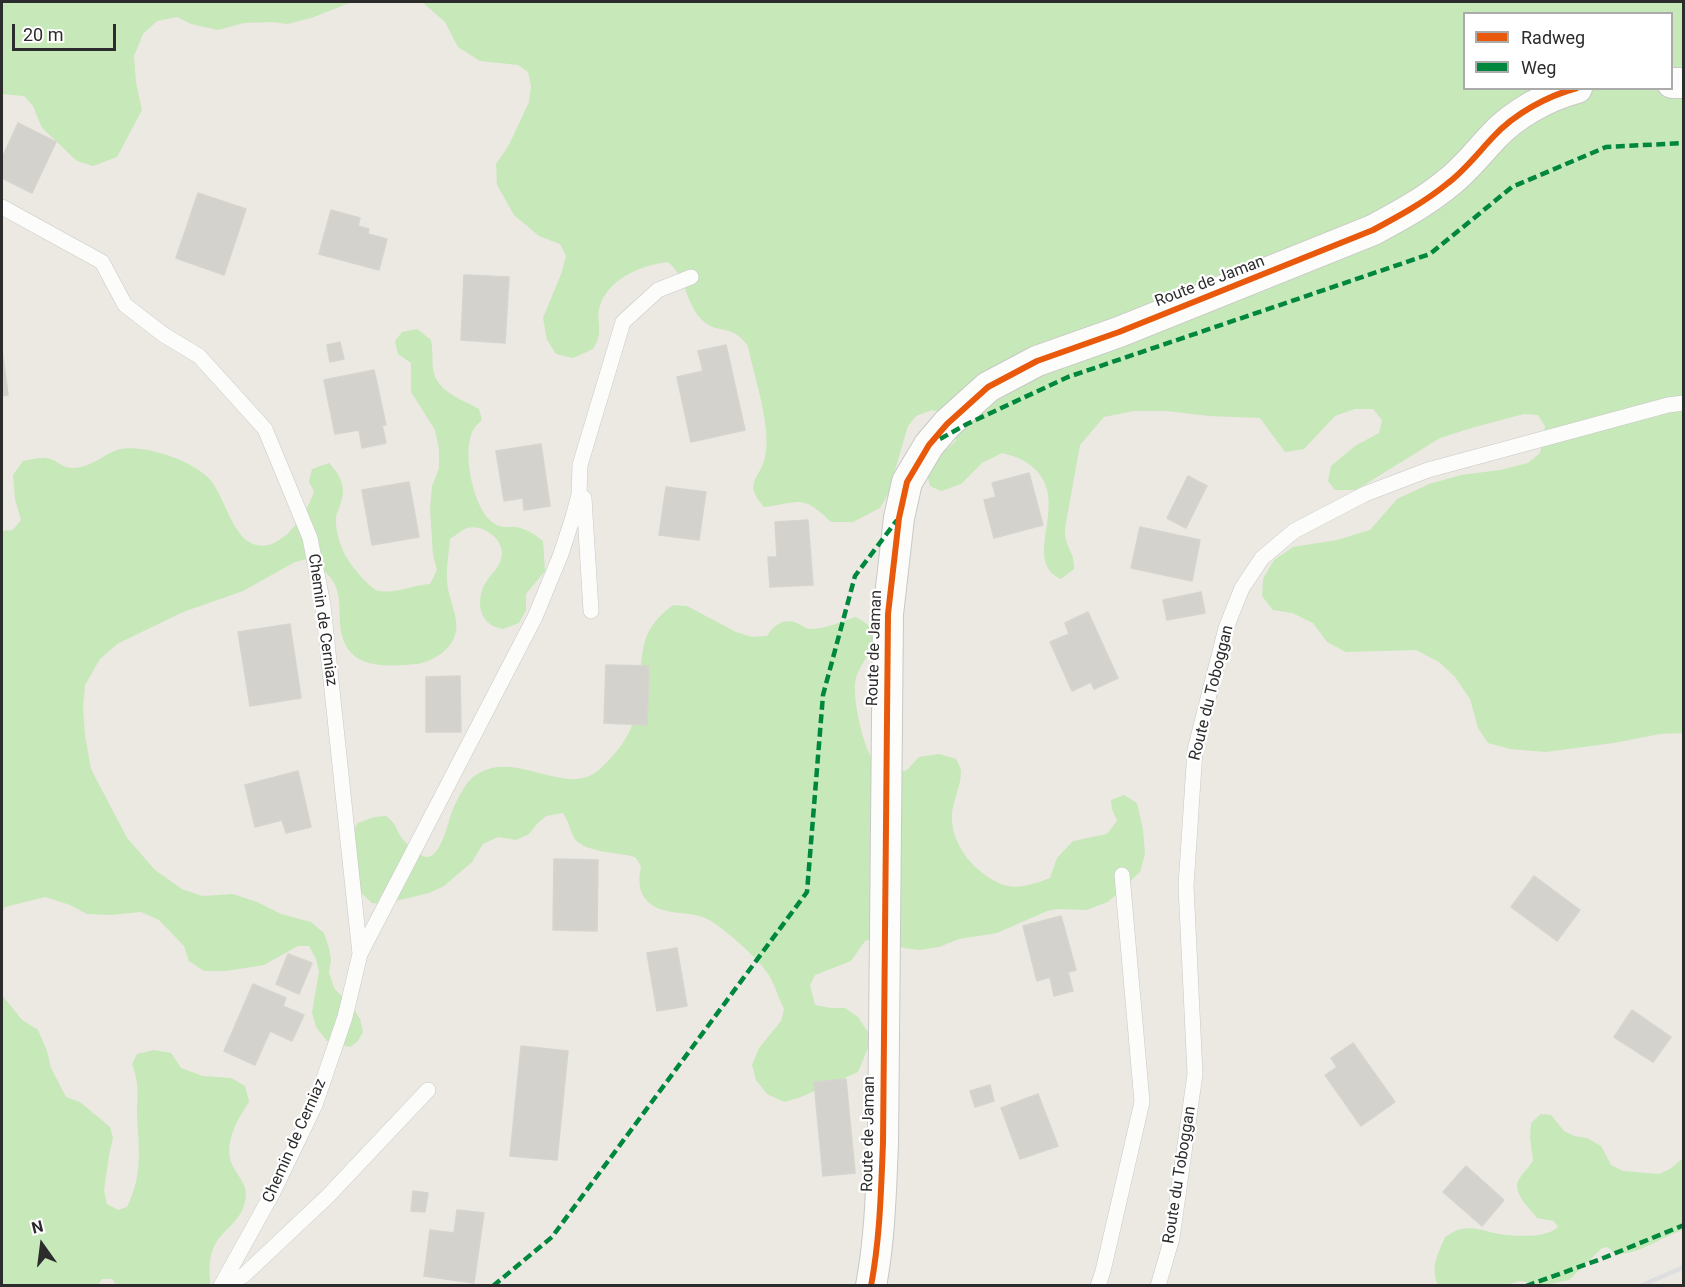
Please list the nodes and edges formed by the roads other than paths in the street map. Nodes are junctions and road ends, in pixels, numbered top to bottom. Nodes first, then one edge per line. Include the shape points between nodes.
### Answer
1 (1572, 90) edge
2 (2, 207) edge
3 (692, 277) dead end
4 (1683, 403) edge
5 (579, 495) junction
6 (591, 611) dead end
7 (1122, 875) dead end
8 (360, 954) junction
9 (428, 1090) dead end
10 (222, 1286) edge
11 (871, 1286) edge
12 (1098, 1286) edge
13 (1158, 1286) edge

1 - 11 street, Route de Jaman via 1539,103 1516,118 1448,183 1408,212 1373,230 1037,361 988,387 929,445 907,482 888,615 883,1143 881,1217
2 - 8 lane, Chemin de Cerniaz via 102,262 125,305 199,356 265,429 310,538 321,594
3 - 5 lane, Chemin de Cerniaz via 658,290 623,322 580,465
4 - 13 lane, Route du Toboggan via 1428,470 1365,494 1294,531 1262,558 1242,588 1226,628 1195,750 1186,886 1195,1074 1172,1238
5 - 6 lane via 584,498
5 - 8 lane, Chemin de Cerniaz via 561,554 535,617
7 - 12 lane via 1142,1102
8 - 10 lane, Chemin de Cerniaz via 345,1017 315,1106
9 - 10 lane via 327,1197 243,1276

